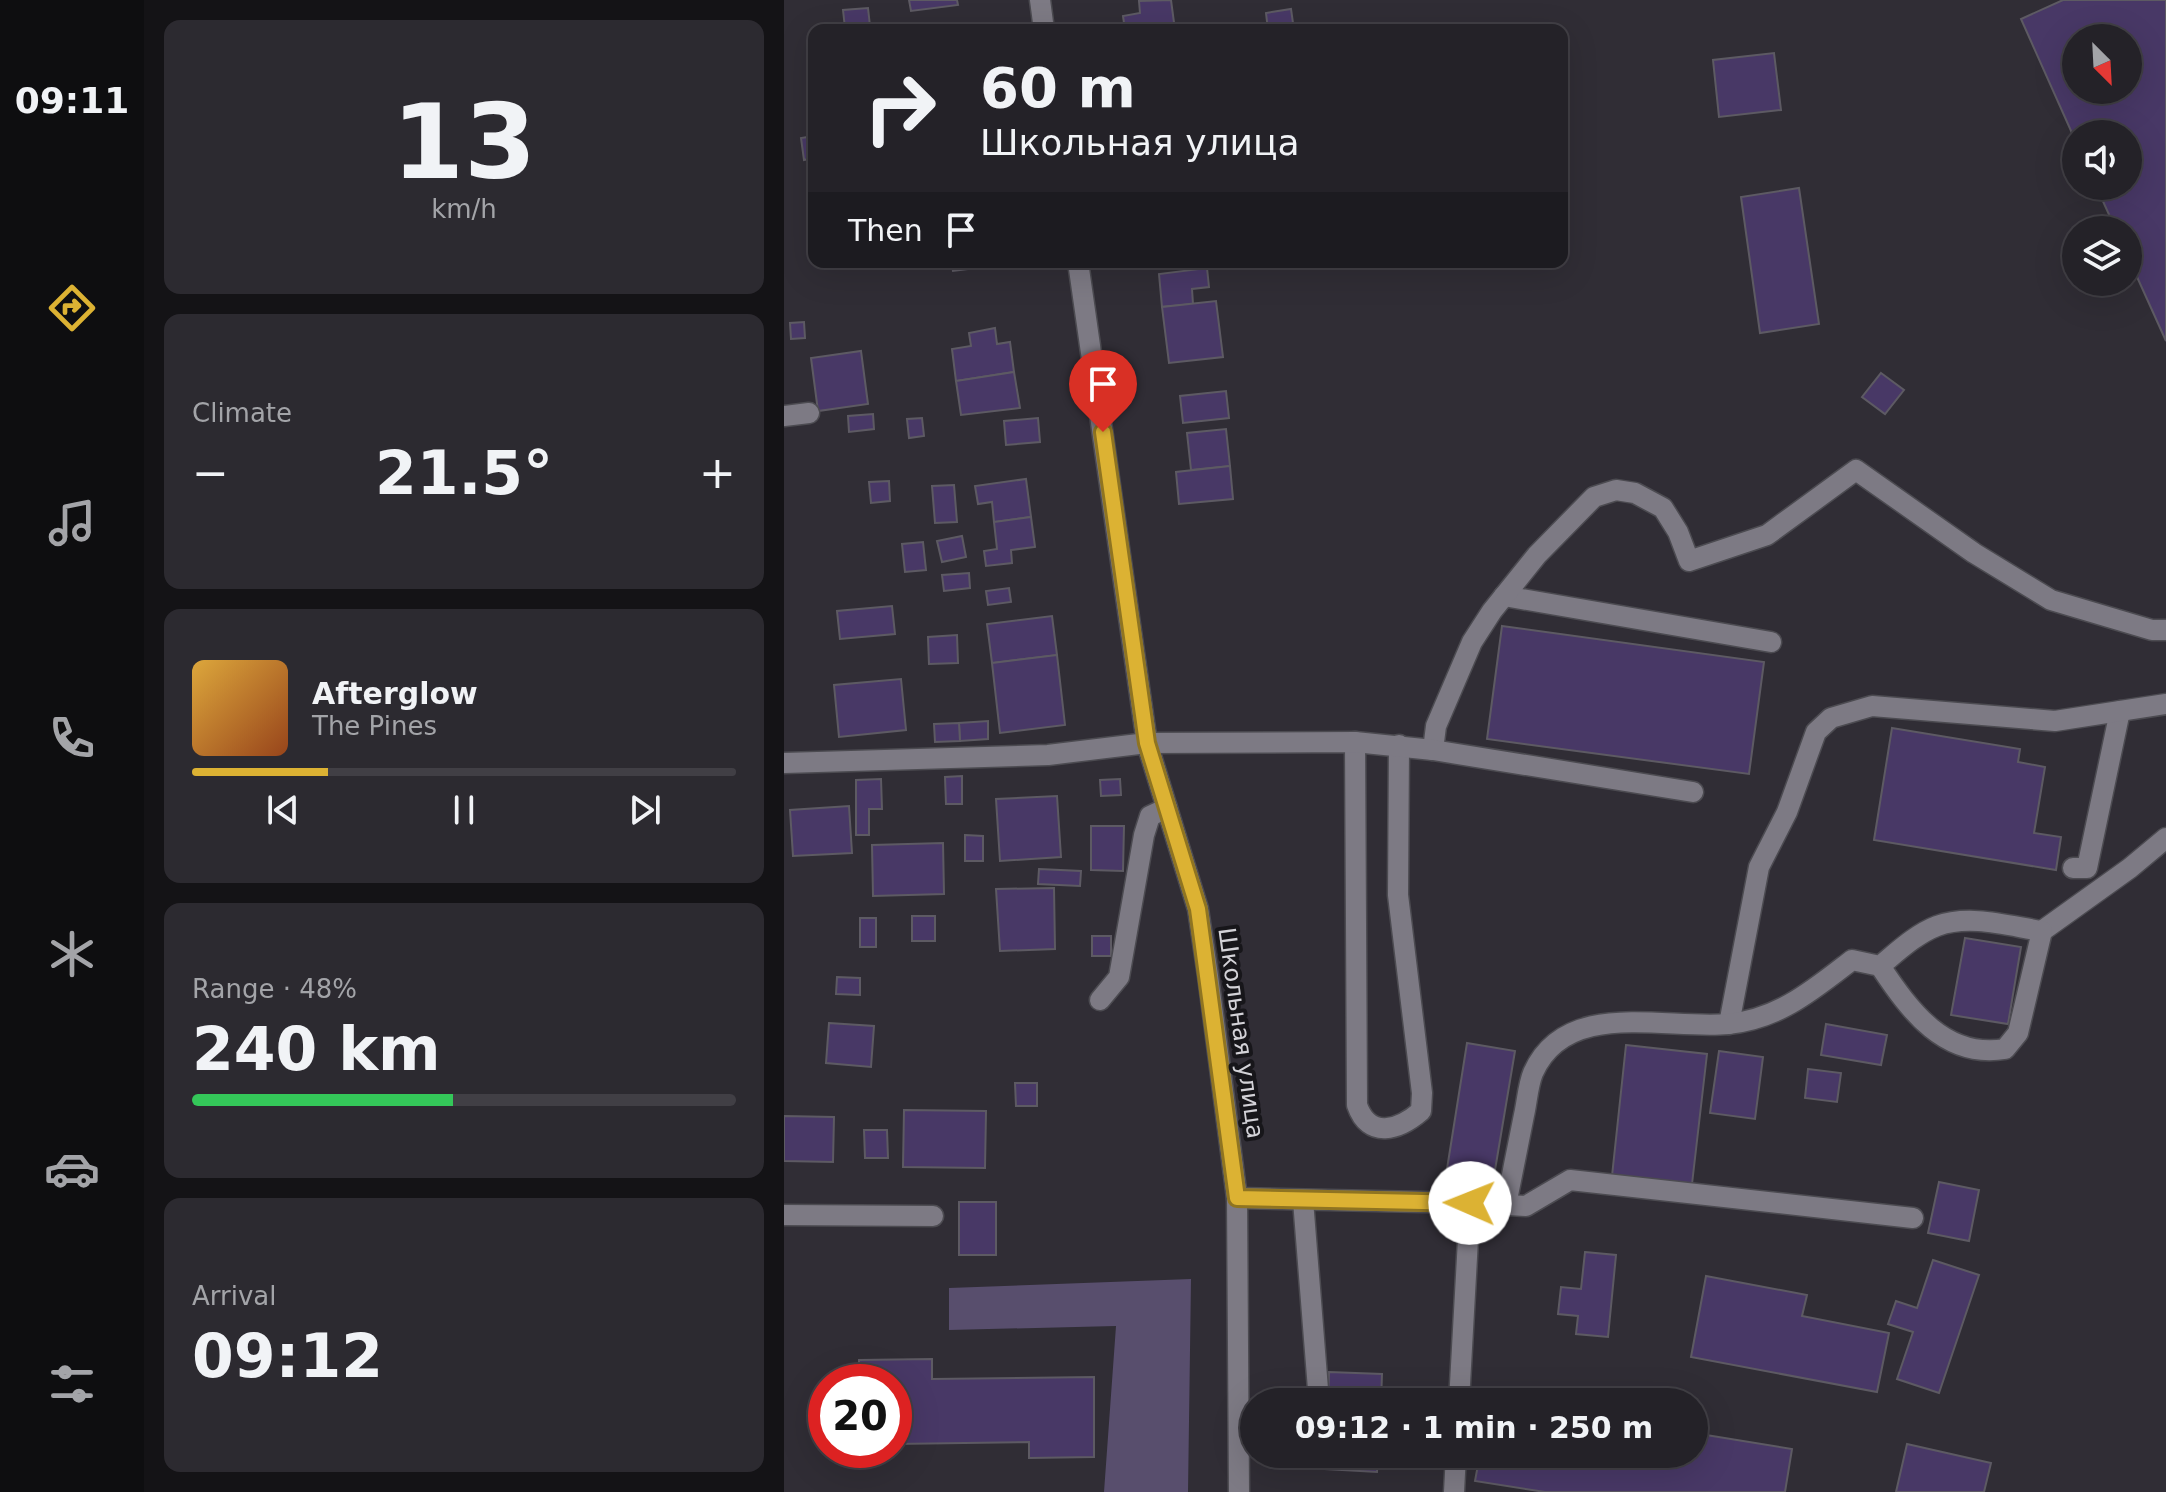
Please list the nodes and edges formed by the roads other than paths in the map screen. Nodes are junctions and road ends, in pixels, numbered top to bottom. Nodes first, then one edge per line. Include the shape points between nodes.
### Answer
1 (1040, 0) edge
2 (1043, 24) edge
3 (1079, 268) edge
4 (809, 413) dead end
5 (784, 416) edge
6 (1504, 596) junction
7 (2166, 630) edge
8 (1771, 642) dead end
9 (2166, 704) edge
10 (2120, 711) junction
11 (1355, 742) junction
12 (1147, 743) junction
13 (1399, 745) junction
14 (1433, 750) junction
15 (784, 763) edge
16 (1693, 792) dead end
17 (1167, 808) junction
18 (2166, 838) edge
19 (2073, 868) dead end
20 (2042, 931) junction
21 (1880, 966) junction
22 (1100, 1000) dead end
23 (1729, 1024) junction
24 (1237, 1198) junction
25 (1303, 1200) junction
26 (1470, 1203) junction
27 (1506, 1205) junction
28 (784, 1215) edge
29 (933, 1216) dead end
30 (1913, 1218) dead end
31 (1244, 1388) edge
32 (1318, 1388) edge
33 (1460, 1388) edge
34 (1243, 1468) edge
35 (1455, 1468) edge
36 (1239, 1490) edge
37 (1454, 1492) edge

1 - 2 street
3 - 12 street, Школьная улица
4 - 5 street
6 - 7 street via 1594,497 1616,490 1635,493 1663,508 1689,561 1767,535 1856,470 2051,600
6 - 8 street
6 - 14 street via 1472,642 1436,726
9 - 10 street
10 - 19 street via 2087,868
10 - 23 street via 2055,721 1872,706 1831,718 1816,732 1787,812 1759,867
11 - 12 street
11 - 13 street
11 - 13 street via 1357,1105 1362,1118 1377,1127 1395,1128 1421,1111 1422,1093 1398,895
12 - 15 street via 1048,755
12 - 17 street, Школьная улица
13 - 14 street
14 - 16 street
17 - 22 street via 1150,816 1119,977
17 - 24 street, Школьная улица via 1198,909
18 - 20 street
20 - 21 street via 1973,920 1937,926
20 - 21 street via 2018,1033 2005,1049 1985,1053 1947,1042 1905,1003
21 - 23 street via 1852,960 1800,1001
23 - 27 street via 1609,1022 1571,1032 1549,1048 1533,1074
24 - 25 street
24 - 31 street, Школьная улица
25 - 26 street
25 - 32 street
26 - 27 street
26 - 33 street
27 - 30 street via 1526,1206 1570,1180
28 - 29 street
34 - 36 street, Школьная улица
35 - 37 street

